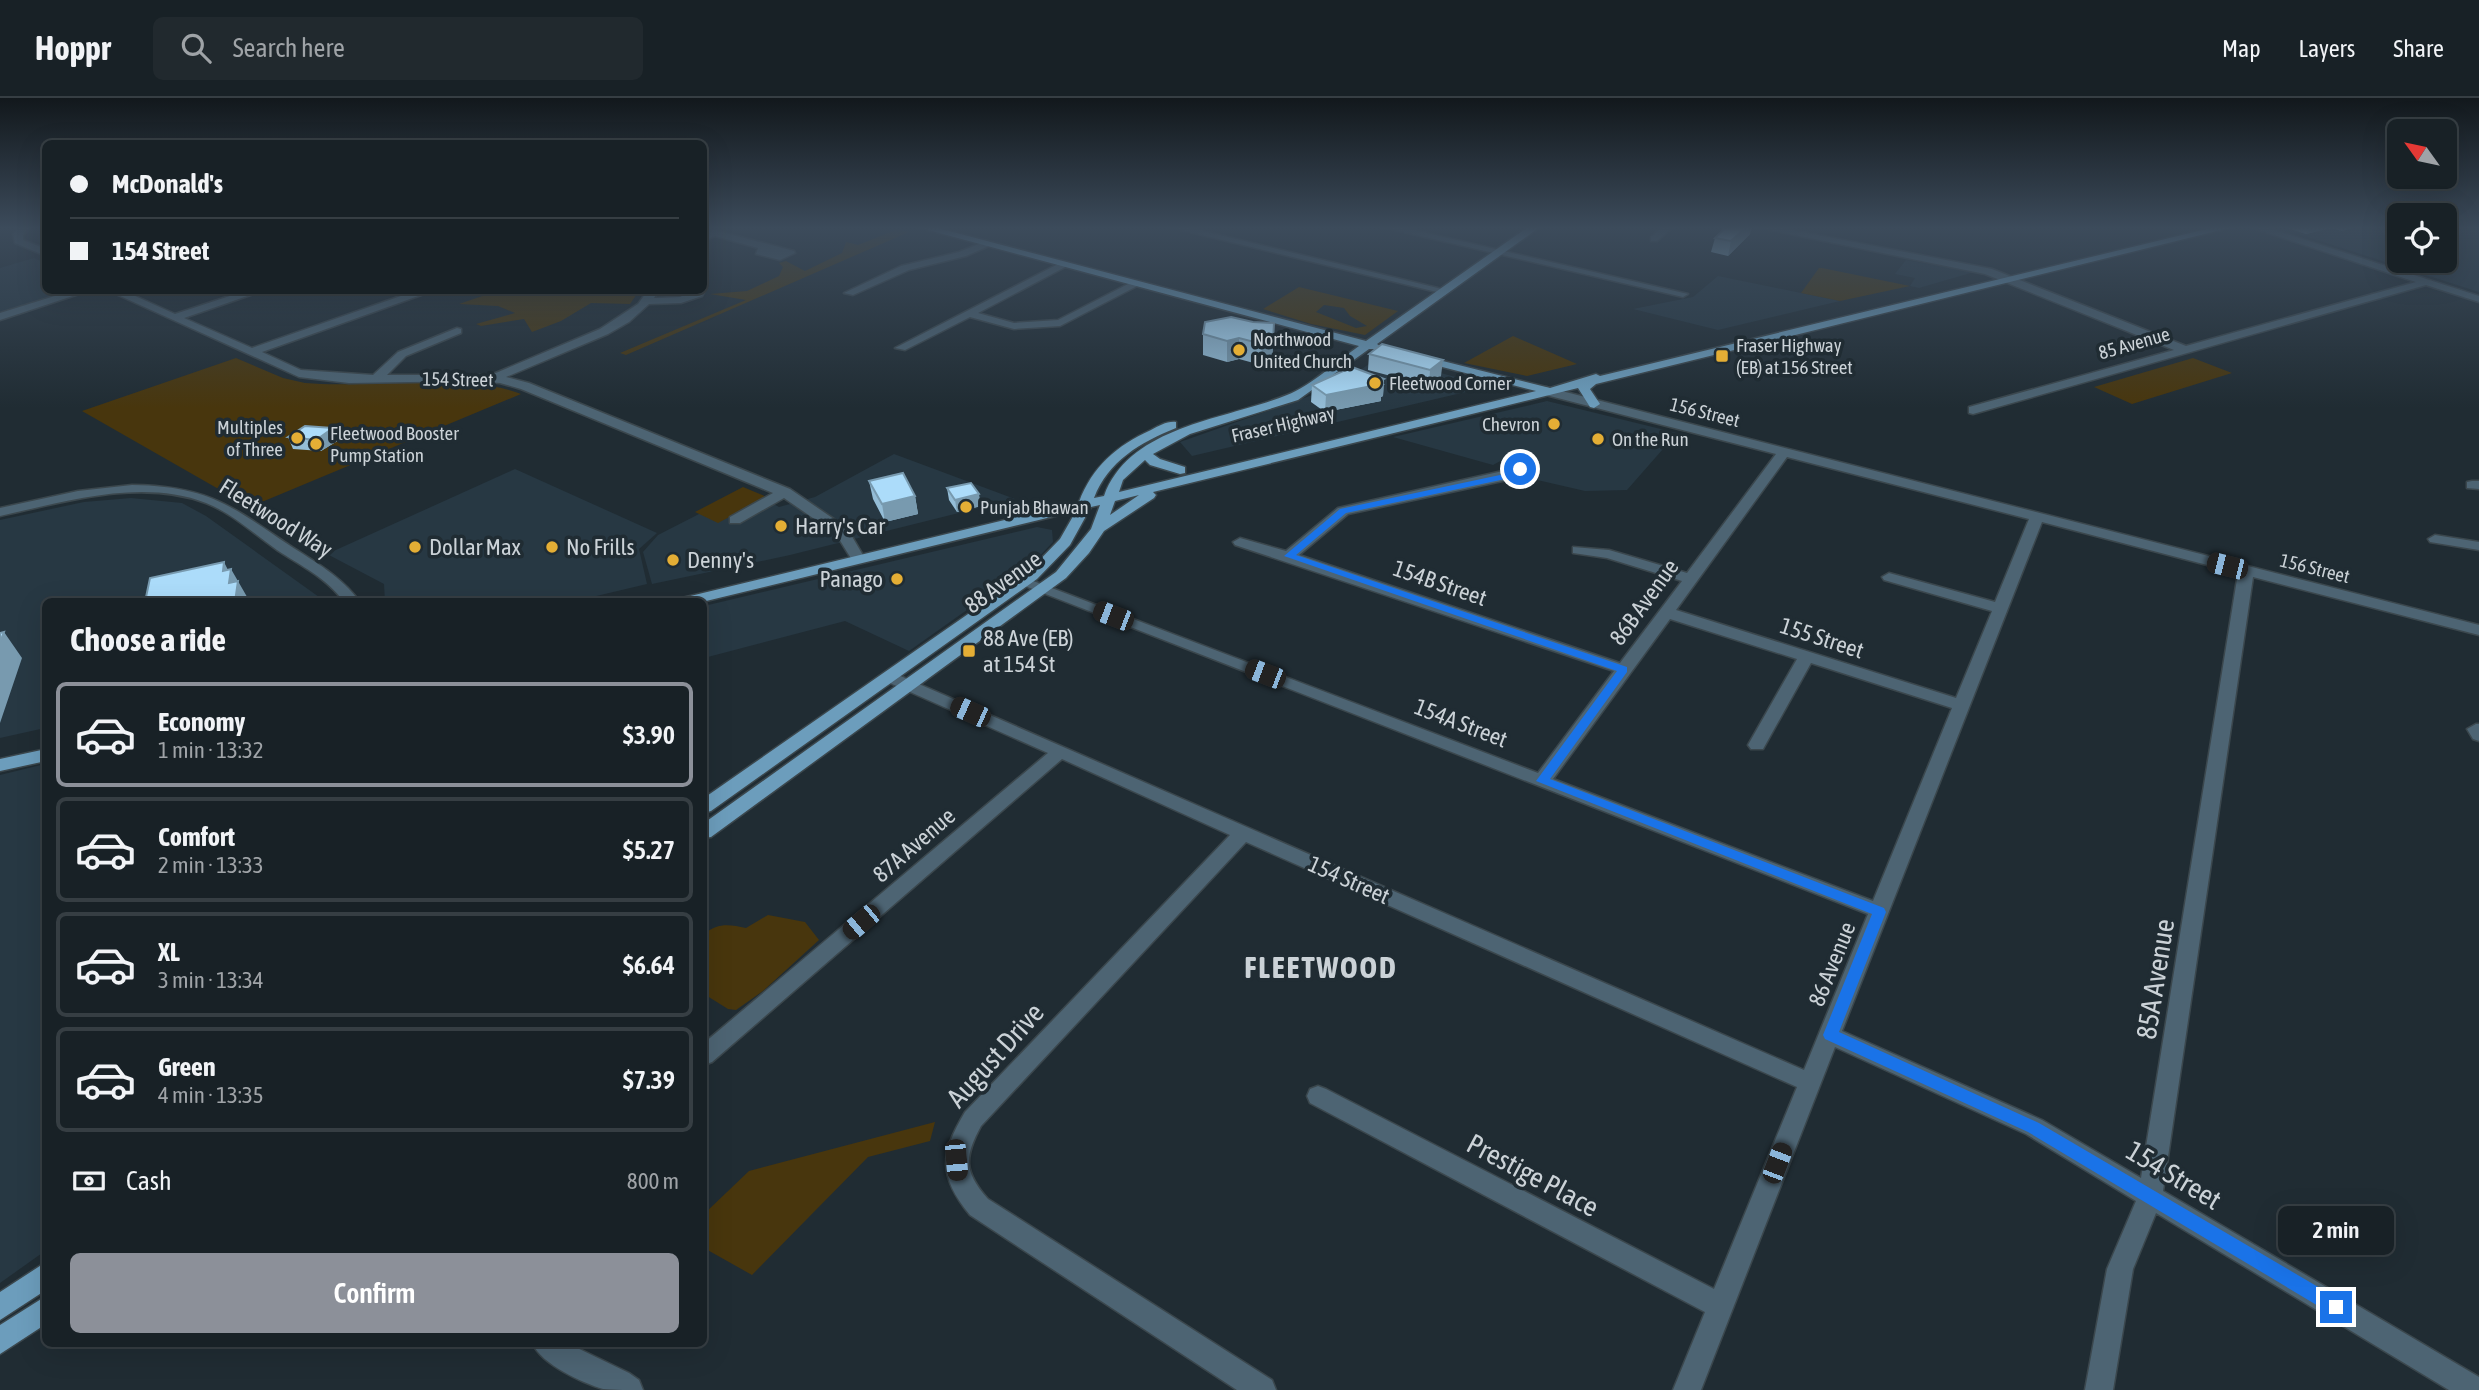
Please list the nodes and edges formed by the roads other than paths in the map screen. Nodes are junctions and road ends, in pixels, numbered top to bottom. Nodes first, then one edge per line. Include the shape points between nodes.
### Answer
1 (862, 287) edge
2 (1019, 287) edge
3 (1130, 287) edge
4 (1149, 287) edge
5 (1425, 287) edge
6 (1452, 287) edge
7 (1653, 287) edge
8 (1975, 287) edge
9 (2030, 287) edge
10 (2408, 287) edge
11 (2443, 287) edge
12 (1445, 292) junction
13 (849, 293) dead end
14 (73, 294) edge
15 (121, 294) edge
16 (248, 294) edge
17 (418, 294) edge
18 (698, 294) edge
19 (1683, 294) dead end
20 (651, 295) edge
21 (2479, 299) edge
22 (967, 313) junction
23 (0, 317) edge
24 (173, 318) junction
25 (457, 331) dead end
26 (1743, 342) junction
27 (1370, 345) junction
28 (901, 348) dead end
29 (1389, 350) edge
30 (2185, 350) junction
31 (251, 352) junction
32 (1412, 356) edge
33 (1476, 372) junction
34 (494, 378) junction
35 (376, 379) junction
36 (1596, 379) junction
37 (1316, 382) junction
38 (1530, 386) junction
39 (1546, 391) junction
40 (1486, 393) junction
41 (1594, 404) junction
42 (1973, 410) dead end
43 (1784, 452) junction
44 (1145, 453) junction
45 (1520, 469) dead end
46 (1180, 470) junction
47 (1167, 484) junction
48 (785, 492) junction
49 (1110, 493) junction
50 (1087, 498) junction
51 (0, 512) edge
52 (2037, 517) junction
53 (1030, 518) junction
54 (734, 520) dead end
55 (1098, 529) junction
56 (1069, 538) junction
57 (2435, 539) dead end
58 (1240, 542) dead end
59 (2479, 546) edge
60 (1578, 550) dead end
61 (1289, 556) junction
62 (857, 557) junction
63 (837, 565) junction
64 (2246, 571) junction
65 (1889, 577) dead end
66 (1689, 578) junction
67 (1023, 582) junction
68 (1042, 589) junction
69 (349, 598) edge
70 (700, 598) edge
71 (2001, 609) junction
72 (1668, 613) junction
73 (2479, 630) edge
74 (1807, 657) junction
75 (1623, 669) junction
76 (889, 676) junction
77 (908, 685) junction
78 (1962, 706) junction
79 (1757, 745) dead end
80 (1060, 752) junction
81 (42, 754) edge
82 (0, 765) edge
83 (1542, 781) junction
84 (707, 805) edge
85 (707, 830) edge
86 (1243, 833) junction
87 (1880, 912) junction
88 (1830, 1035) junction
89 (707, 1053) edge
90 (1810, 1083) junction
91 (1318, 1096) dead end
92 (2150, 1196) junction
93 (42, 1278) edge
94 (1720, 1306) junction
95 (0, 1307) edge
96 (42, 1311) edge
97 (0, 1341) edge
98 (550, 1347) edge
99 (629, 1390) edge
100 (1262, 1390) edge
101 (1687, 1390) edge
102 (2099, 1390) edge
103 (2475, 1390) edge

1 - 13 street
2 - 22 street
3 - 22 street via 1065,321 1043,325 1014,326
4 - 27 main road
5 - 12 street
6 - 12 main road, 88 Avenue
7 - 19 street
8 - 26 main road, Fraser Highway
9 - 30 street
10 - 30 street, 85 Avenue
11 - 21 street
12 - 27 main road, 88 Avenue
14 - 23 street
15 - 24 street, 154 Street
16 - 24 street
17 - 31 street
18 - 20 street via 681,300
20 - 34 street via 613,326
22 - 28 street
24 - 31 street, 154 Street
25 - 35 street via 402,354
26 - 36 main road, Fraser Highway
26 - 38 main road, Fraser Highway via 1698,346
27 - 29 main road
27 - 37 main road, 88 Avenue
30 - 42 street, 85 Avenue
31 - 35 street, 154 Street via 307,375
32 - 33 main road, 156 Street
33 - 38 main road, 156 Street
33 - 40 main road
34 - 35 street, 154 Street
34 - 48 street, 154 Street via 525,386
36 - 39 main road, Fraser Highway
36 - 41 main road via 1584,388
37 - 44 main road, 88 Avenue via 1294,397 1195,428
37 - 50 main road, 88 Avenue via 1157,432 1111,461
38 - 39 main road, 156 Street
38 - 40 main road, Fraser Highway
39 - 41 street, 156 Street
39 - 47 main road, Fraser Highway
40 - 46 main road, Fraser Highway
41 - 43 street, 156 Street
43 - 52 street, 156 Street
43 - 66 street, 86B Avenue
44 - 46 main road via 1155,462
44 - 49 main road, 88 Avenue via 1122,473
45 - 61 street via 1502,477 1343,511
46 - 49 main road, Fraser Highway
47 - 49 main road, Fraser Highway
47 - 55 main road
48 - 54 street
48 - 62 street, 154 Street via 842,531
49 - 50 main road, Fraser Highway
49 - 55 main road, 88 Avenue
50 - 53 main road, Fraser Highway
50 - 56 main road, 88 Avenue
50 - 62 main road, Fraser Highway via 911,536
51 - 69 street, Fleetwood Way via 128,491 202,498 220,505 321,573
52 - 64 street, 156 Street
52 - 71 street, 86 Avenue
53 - 56 main road via 1057,525
53 - 63 main road, Fraser Highway
55 - 68 main road, 88 Avenue via 1071,565
56 - 67 main road, 88 Avenue
57 - 59 street
58 - 61 street, 154B Street
60 - 66 street via 1609,554
61 - 75 street, 154B Street
62 - 63 main road, Fraser Highway
63 - 70 main road, Fraser Highway
64 - 73 street, 156 Street
64 - 92 street, 85A Avenue
65 - 71 street
66 - 72 street, 86B Avenue
67 - 68 street, 154A Street
67 - 76 main road, 88 Avenue
68 - 77 main road, 88 Avenue
68 - 83 street, 154A Street
71 - 78 street, 86 Avenue
72 - 74 street, 155 Street
72 - 75 street, 86B Avenue
74 - 78 street, 155 Street
74 - 79 street
75 - 83 street, 86B Avenue
76 - 77 street, 154 Street
76 - 84 main road, 88 Avenue
77 - 80 street, 154 Street
77 - 85 main road, 88 Avenue
78 - 87 street, 86 Avenue
80 - 86 street, 154 Street
80 - 89 street, 87A Avenue
81 - 82 main road
83 - 87 street, 154A Street
86 - 90 street, 154 Street
86 - 100 street, August Drive via 972,1119 956,1160 962,1188 979,1207
87 - 88 street, 86 Avenue
88 - 90 street, 86 Avenue
88 - 92 street, 154 Street via 2022,1122
90 - 94 street, 86 Avenue
91 - 94 street, Prestige Place
92 - 102 street, 85A Avenue via 2120,1269
92 - 103 street, 154 Street
93 - 95 main road
94 - 101 street, 86 Avenue
96 - 97 main road
98 - 99 street

